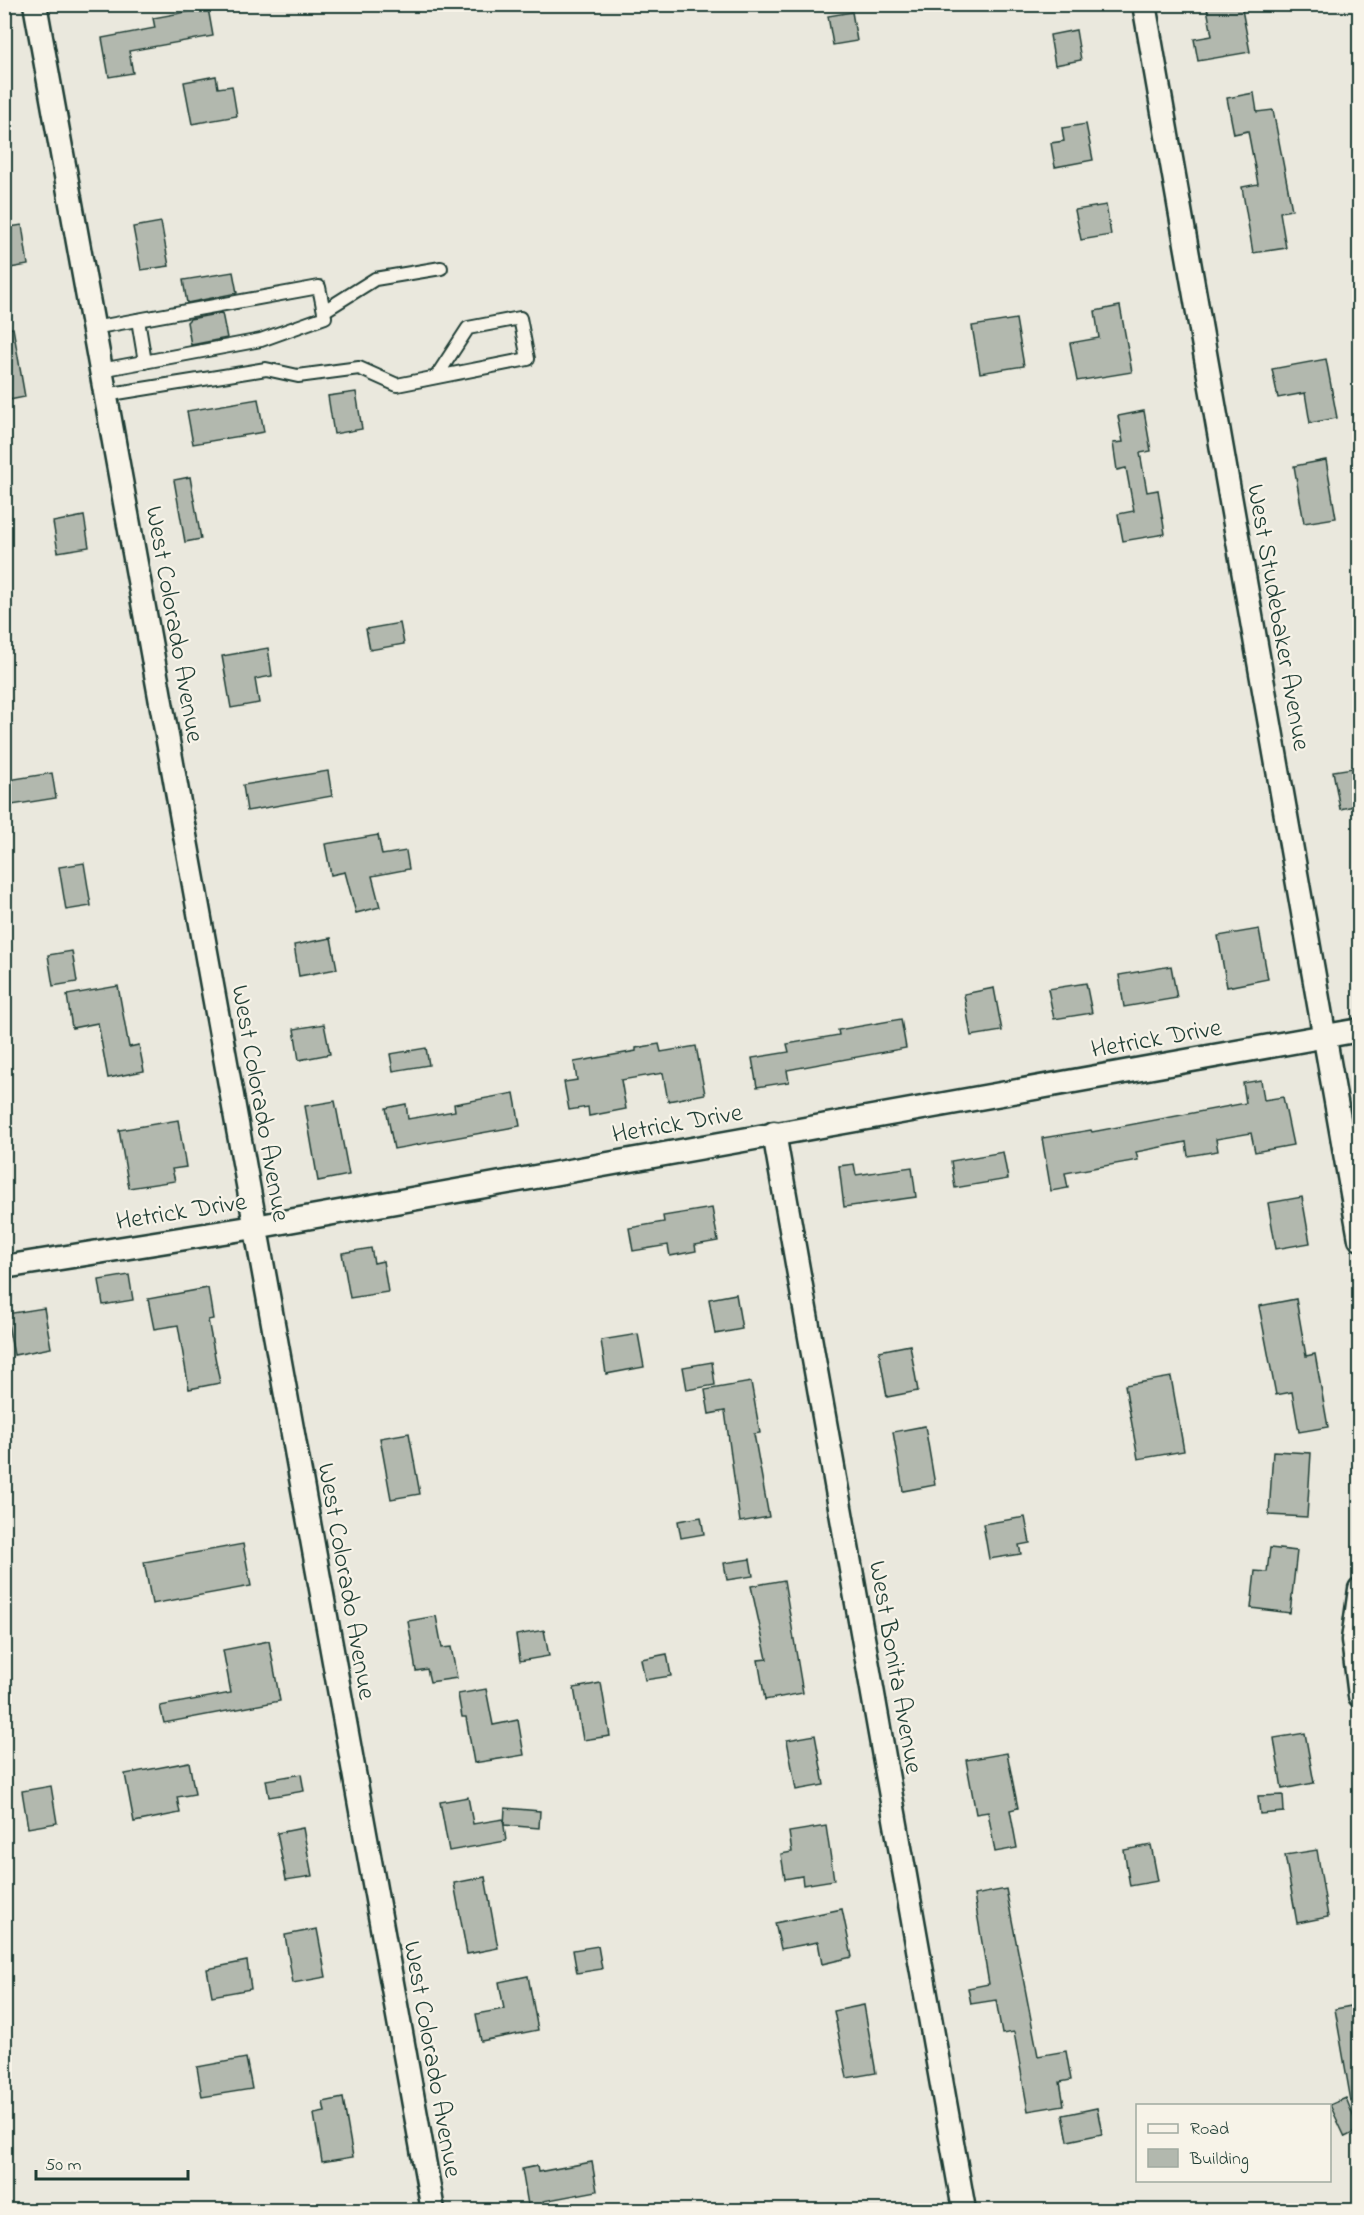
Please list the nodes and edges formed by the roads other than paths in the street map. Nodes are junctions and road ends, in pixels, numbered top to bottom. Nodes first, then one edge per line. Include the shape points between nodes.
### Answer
1 (35, 4) edge
2 (1144, 4) edge
3 (441, 268) dead end
4 (324, 311) junction
5 (138, 320) junction
6 (93, 328) junction
7 (145, 362) junction
8 (101, 370) junction
9 (436, 377) junction
10 (105, 395) junction
11 (1359, 1030) edge
12 (1325, 1036) junction
13 (774, 1133) junction
14 (255, 1227) junction
15 (1359, 1239) edge
16 (4, 1267) edge
17 (1359, 1589) edge
18 (1359, 1696) edge
19 (433, 2211) edge
20 (963, 2211) edge

1 - 6 street, West Colorado Avenue
2 - 12 street, West Studebaker Avenue
3 - 4 lane via 375,279
4 - 5 lane via 319,287
4 - 7 lane via 325,317 261,340
5 - 6 lane
5 - 7 lane
6 - 8 street, West Colorado Avenue
7 - 8 lane
8 - 10 street, West Colorado Avenue
9 - 9 lane via 528,359 520,318 468,328
9 - 10 lane via 397,385 359,369 298,376 266,369
10 - 14 street, West Colorado Avenue
11 - 12 street, Hetrick Drive
12 - 13 street, Hetrick Drive
12 - 15 street, West Studebaker Avenue
13 - 14 street, Hetrick Drive
13 - 20 street, West Bonita Avenue
14 - 16 street, Hetrick Drive
14 - 19 street, West Colorado Avenue
17 - 18 street via 1353,1640

